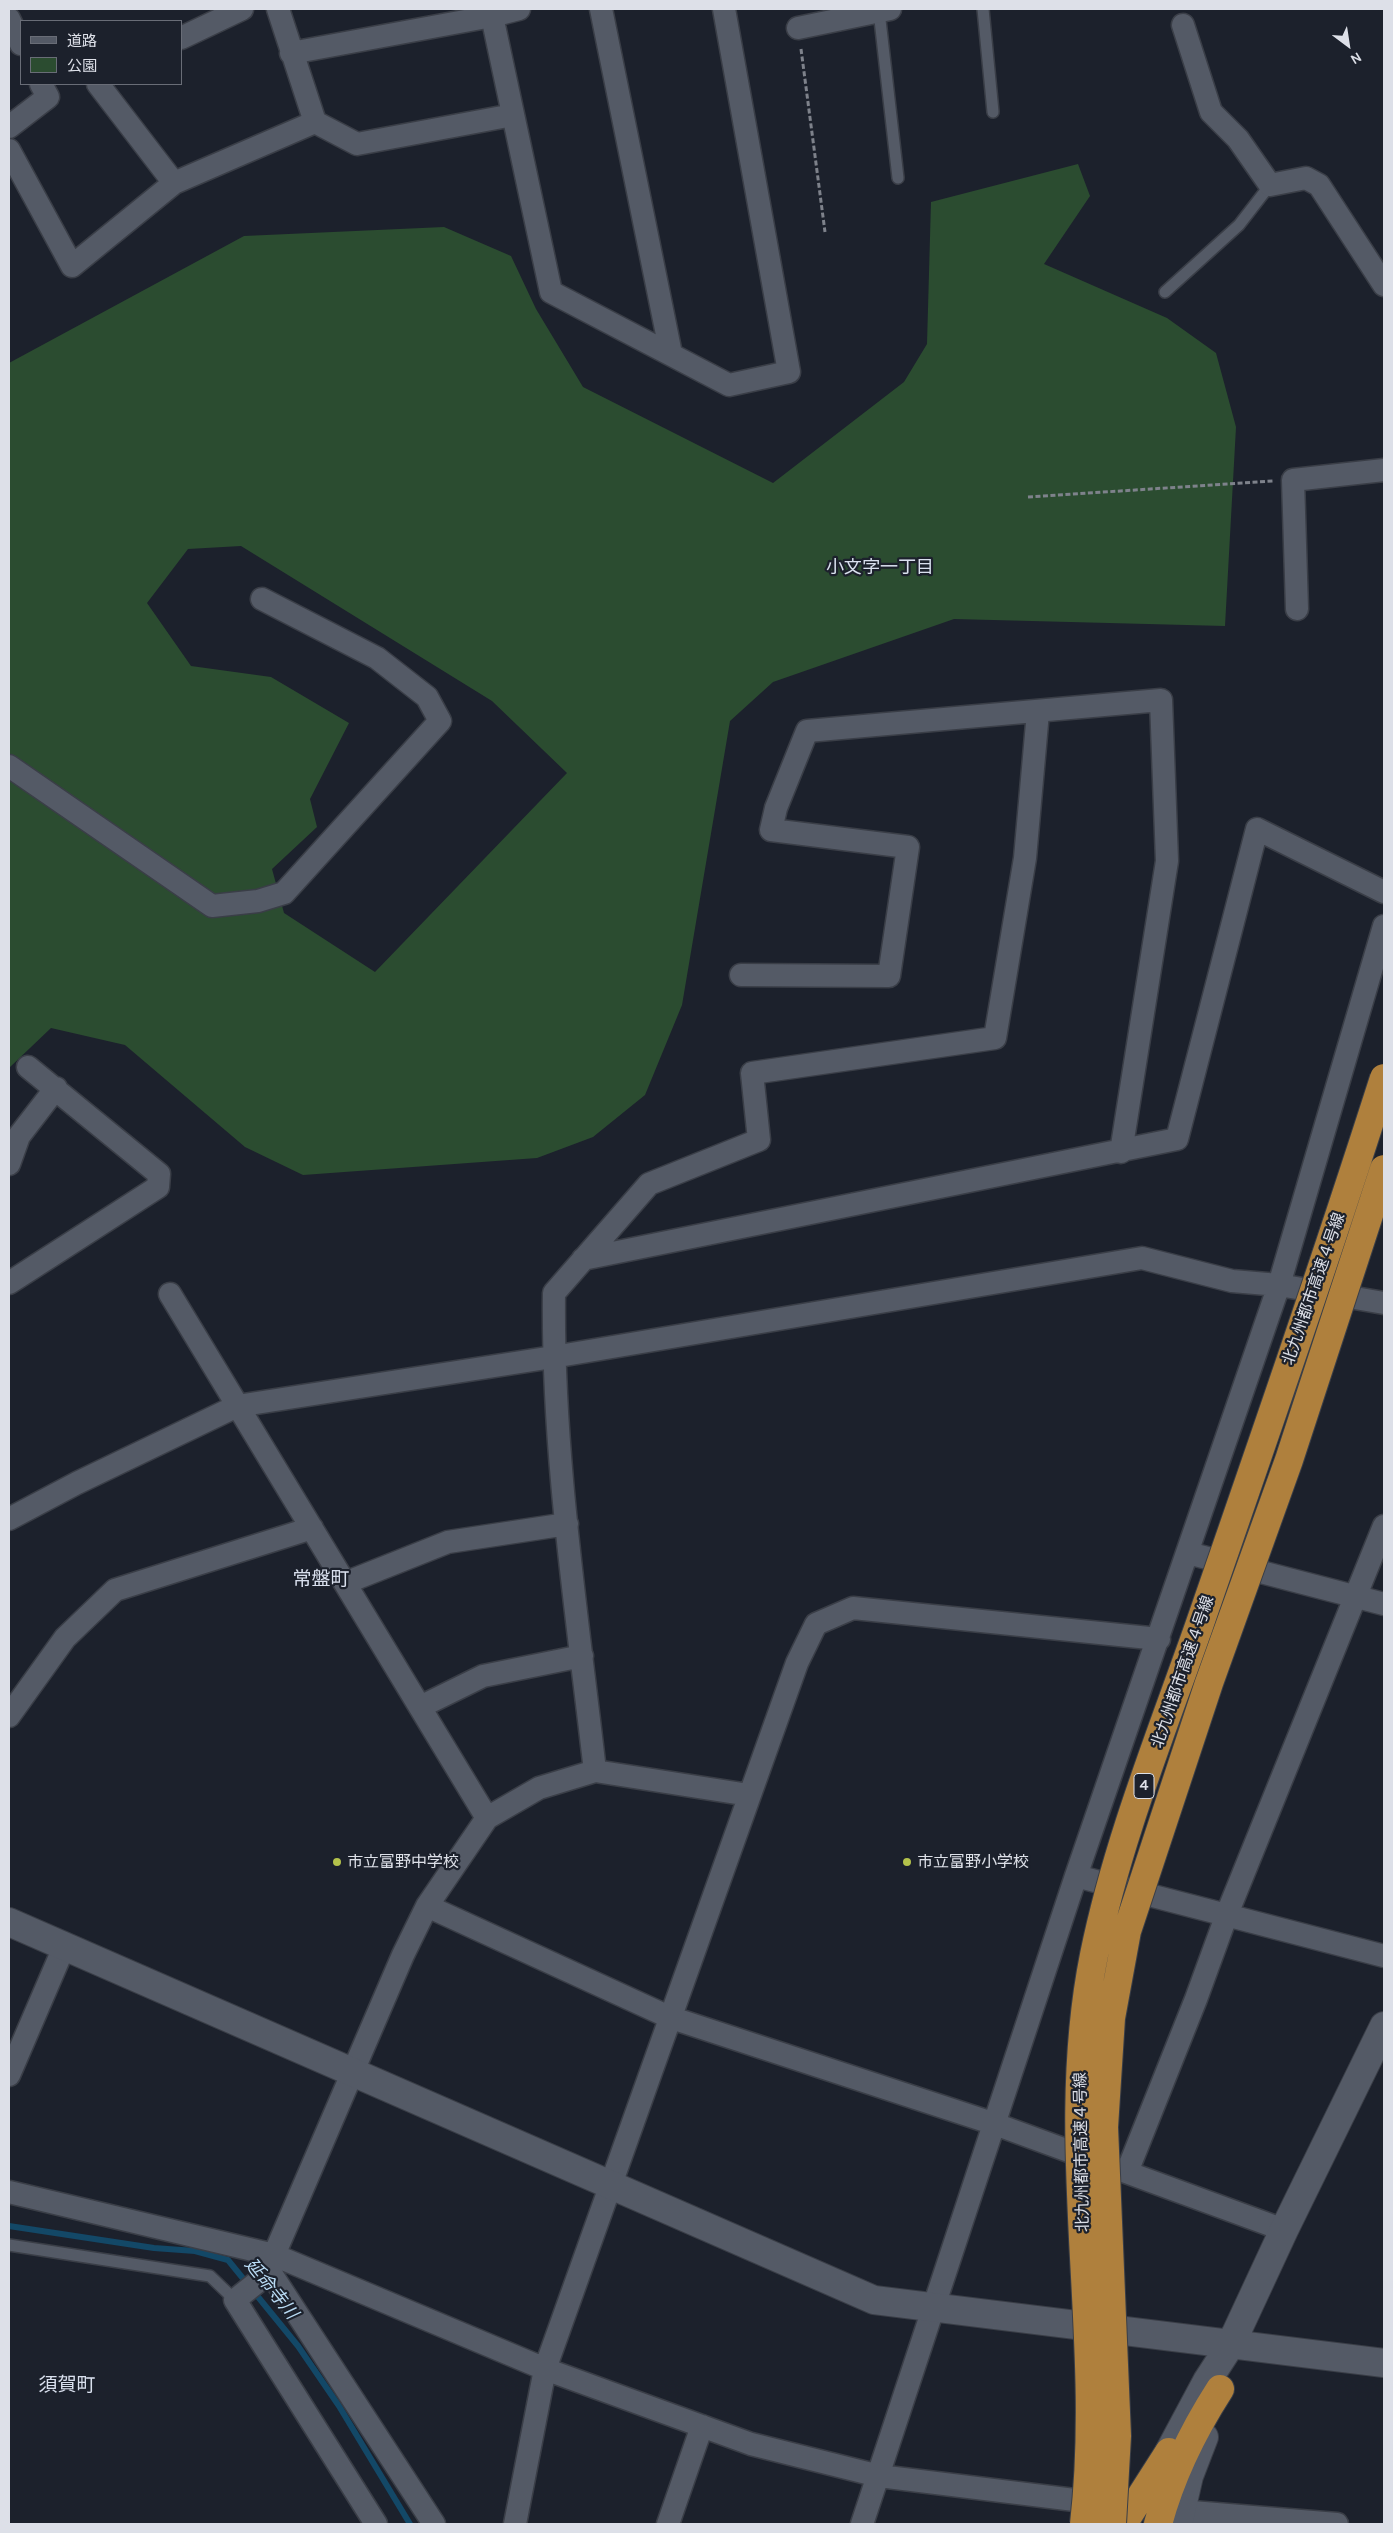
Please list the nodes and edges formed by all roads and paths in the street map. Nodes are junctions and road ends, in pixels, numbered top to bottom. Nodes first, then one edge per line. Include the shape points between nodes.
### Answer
1 (242, 9) edge
2 (278, 9) edge
3 (519, 9) edge
4 (601, 9) edge
5 (724, 9) edge
6 (983, 9) edge
7 (884, 10) edge
8 (492, 16) junction
9 (440, 17) edge
10 (9, 19) edge
11 (1183, 25) dead end
12 (798, 28) joint
13 (182, 38) edge
14 (20, 42) edge
15 (291, 53) junction
16 (42, 85) edge
17 (99, 85) edge
18 (992, 112) dead end
19 (514, 115) junction
20 (315, 122) junction
21 (9, 127) edge
22 (9, 150) edge
23 (898, 178) dead end
24 (174, 183) junction
25 (1270, 185) junction
26 (825, 232) dead end
27 (1384, 285) edge
28 (1166, 292) dead end
29 (671, 354) junction
30 (1384, 470) edge
31 (1293, 480) junction
32 (1028, 497) dead end
33 (262, 599) dead end
34 (1297, 609) dead end
35 (1038, 712) junction
36 (9, 766) edge
37 (1384, 892) edge
38 (1384, 926) edge
39 (741, 975) dead end
40 (28, 1067) dead end
41 (1384, 1078) edge
42 (56, 1088) junction
43 (1121, 1152) junction
44 (9, 1164) edge
45 (1384, 1169) edge
46 (583, 1259) junction
47 (9, 1283) edge
48 (1279, 1286) junction
49 (170, 1294) dead end
50 (1384, 1303) edge
51 (553, 1357) junction
52 (237, 1406) junction
53 (9, 1519) edge
54 (567, 1524) junction
55 (1384, 1526) edge
56 (312, 1528) junction
57 (1188, 1553) junction
58 (345, 1583) junction
59 (1356, 1596) junction
60 (1384, 1604) edge
61 (1159, 1639) junction
62 (582, 1656) junction
63 (420, 1707) junction
64 (9, 1716) edge
65 (595, 1771) junction
66 (749, 1796) junction
67 (487, 1818) junction
68 (1076, 1876) junction
69 (427, 1906) junction
70 (1226, 1914) junction
71 (9, 1922) edge
72 (64, 1947) junction
73 (1384, 1956) edge
74 (670, 2017) junction
75 (1384, 2026) edge
76 (352, 2071) junction
77 (9, 2075) edge
78 (995, 2124) junction
79 (1126, 2172) junction
80 (610, 2184) junction
81 (9, 2192) edge
82 (1284, 2230) junction
83 (9, 2245) edge
84 (272, 2264) junction
85 (235, 2300) junction
86 (934, 2307) junction
87 (1103, 2327) junction
88 (1231, 2344) junction
89 (1384, 2363) edge
90 (545, 2368) junction
91 (1220, 2389) joint
92 (702, 2426) junction
93 (1169, 2452) junction
94 (879, 2476) junction
95 (1088, 2513) edge
96 (1169, 2518) edge
97 (376, 2524) edge
98 (434, 2524) edge
99 (516, 2524) edge
100 (668, 2524) edge
101 (862, 2524) edge
102 (1080, 2524) edge
103 (1112, 2524) edge
104 (1123, 2524) edge
105 (1337, 2524) edge

1 - 13 street
2 - 15 street
3 - 8 street
4 - 29 street
5 - 29 street via 789,372 729,384
6 - 18 lane
7 - 12 street
7 - 23 lane
8 - 9 street
8 - 19 street
9 - 15 street
10 - 14 street
11 - 25 street via 1211,112 1238,139
12 - 26 path
15 - 20 street
16 - 21 street via 48,98
17 - 24 street
19 - 20 street via 356,144
19 - 29 street via 551,292
20 - 24 street
22 - 24 street via 72,266
25 - 27 street via 1306,178 1319,185
25 - 28 lane via 1239,224
30 - 31 street
31 - 32 path
31 - 34 street
33 - 36 street via 377,658 427,697 440,721 284,893 258,901 212,906
35 - 39 street via 807,731 776,808 772,830 908,847 889,976
35 - 43 street via 1161,700 1167,861
35 - 46 street via 1025,858 995,1038 752,1073 759,1140 649,1184
37 - 43 street via 1257,829 1177,1139
38 - 48 street
40 - 42 street
41 - 95 highway, 北九州都市高速４号線 / 4, bridge via 1121,1851 1094,1955 1080,2074 1078,2128 1090,2436
42 - 44 street via 19,1136
42 - 47 street via 159,1174 158,1187
43 - 46 street
45 - 103 highway, 北九州都市高速４号線 / 4, bridge via 1289,1460 1209,1682 1127,1931 1111,2018 1105,2088 1117,2436
46 - 51 street via 554,1293
48 - 50 street
48 - 51 street via 1232,1281 1142,1258
48 - 57 street
49 - 52 street
51 - 52 street
51 - 54 street
52 - 53 street
52 - 56 street
54 - 58 street via 448,1542
54 - 62 street
55 - 59 street
56 - 58 street
56 - 64 street via 116,1590 65,1638
57 - 59 street
57 - 61 street
58 - 63 street
59 - 60 street
59 - 70 street
61 - 66 street via 853,1608 816,1624 796,1663
61 - 68 street
62 - 63 street via 483,1676
62 - 65 street
63 - 67 street
65 - 66 street
65 - 67 street via 539,1788
66 - 74 street
67 - 69 street
68 - 70 street
68 - 78 street
69 - 74 street
69 - 76 street
70 - 73 street
70 - 79 street via 1196,1999
71 - 72 street
72 - 76 street
72 - 77 street
74 - 78 street
74 - 80 street
75 - 82 street
76 - 80 street
76 - 84 street
78 - 79 street
78 - 86 street
79 - 82 street
80 - 86 street via 874,2300
80 - 90 street
81 - 84 street
82 - 88 street
83 - 85 lane via 210,2276
84 - 85 street
84 - 90 street
84 - 98 street
85 - 97 street
86 - 87 street
86 - 94 street
87 - 88 street
87 - 95 street via 1104,2442 1101,2471
88 - 89 street
88 - 91 street
88 - 93 street via 1206,2381
90 - 92 street
90 - 99 street
91 - 96 highway via 1179,2464
92 - 94 street via 750,2444
92 - 100 street
93 - 96 street
93 - 104 highway
94 - 95 street
94 - 101 street
95 - 102 street
96 - 105 street

